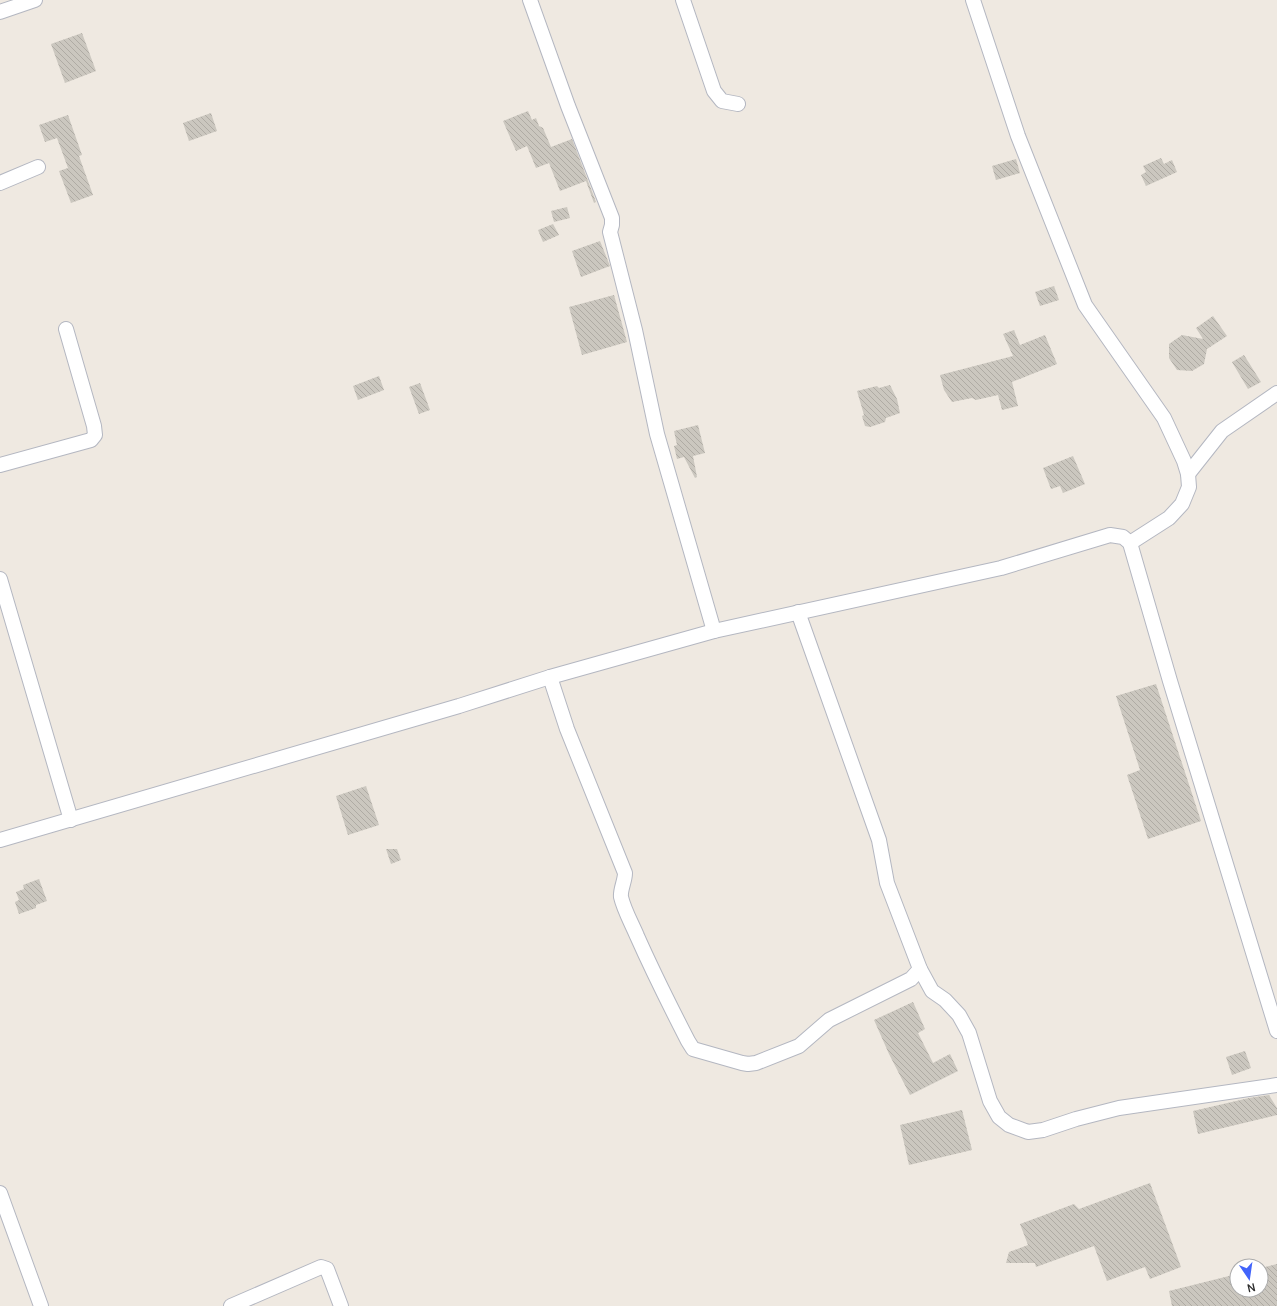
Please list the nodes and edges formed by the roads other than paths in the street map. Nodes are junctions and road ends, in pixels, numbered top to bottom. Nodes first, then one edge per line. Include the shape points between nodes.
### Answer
1 (35, 0) edge
2 (530, 0) edge
3 (683, 0) edge
4 (973, 0) edge
5 (0, 12) edge
6 (738, 104) dead end
7 (38, 166) dead end
8 (0, 184) edge
9 (66, 330) dead end
10 (1277, 393) edge
11 (0, 465) edge
12 (1188, 474) junction
13 (1130, 543) junction
14 (0, 579) edge
15 (798, 612) junction
16 (714, 631) junction
17 (550, 677) junction
18 (71, 820) junction
19 (0, 840) edge
20 (920, 969) junction
21 (1277, 1031) edge
22 (1277, 1085) edge
23 (0, 1193) edge
24 (41, 1306) edge
25 (231, 1306) edge
26 (341, 1306) edge

1 - 5 street
2 - 16 street via 612,218 610,232 635,330 657,434
3 - 6 street via 714,91 722,101
4 - 12 street via 1018,136 1085,305 1164,418
7 - 8 street
9 - 11 street via 95,435 91,440
10 - 12 street via 1222,431
12 - 13 street via 1189,487 1182,504 1169,518
13 - 15 street via 1123,537 1110,535 1001,568
13 - 21 street
14 - 18 street
15 - 16 street
15 - 20 street via 879,840 887,883
16 - 17 street
17 - 18 street
17 - 20 street via 567,730 625,873 621,896 627,912 656,980 693,1049 742,1063 756,1063 799,1046 829,1020 910,979
18 - 19 street
20 - 22 street via 932,991 959,1015 969,1032 990,1101 998,1117 1008,1125 1028,1132 1119,1108
23 - 24 street
25 - 26 street via 322,1267 327,1268

